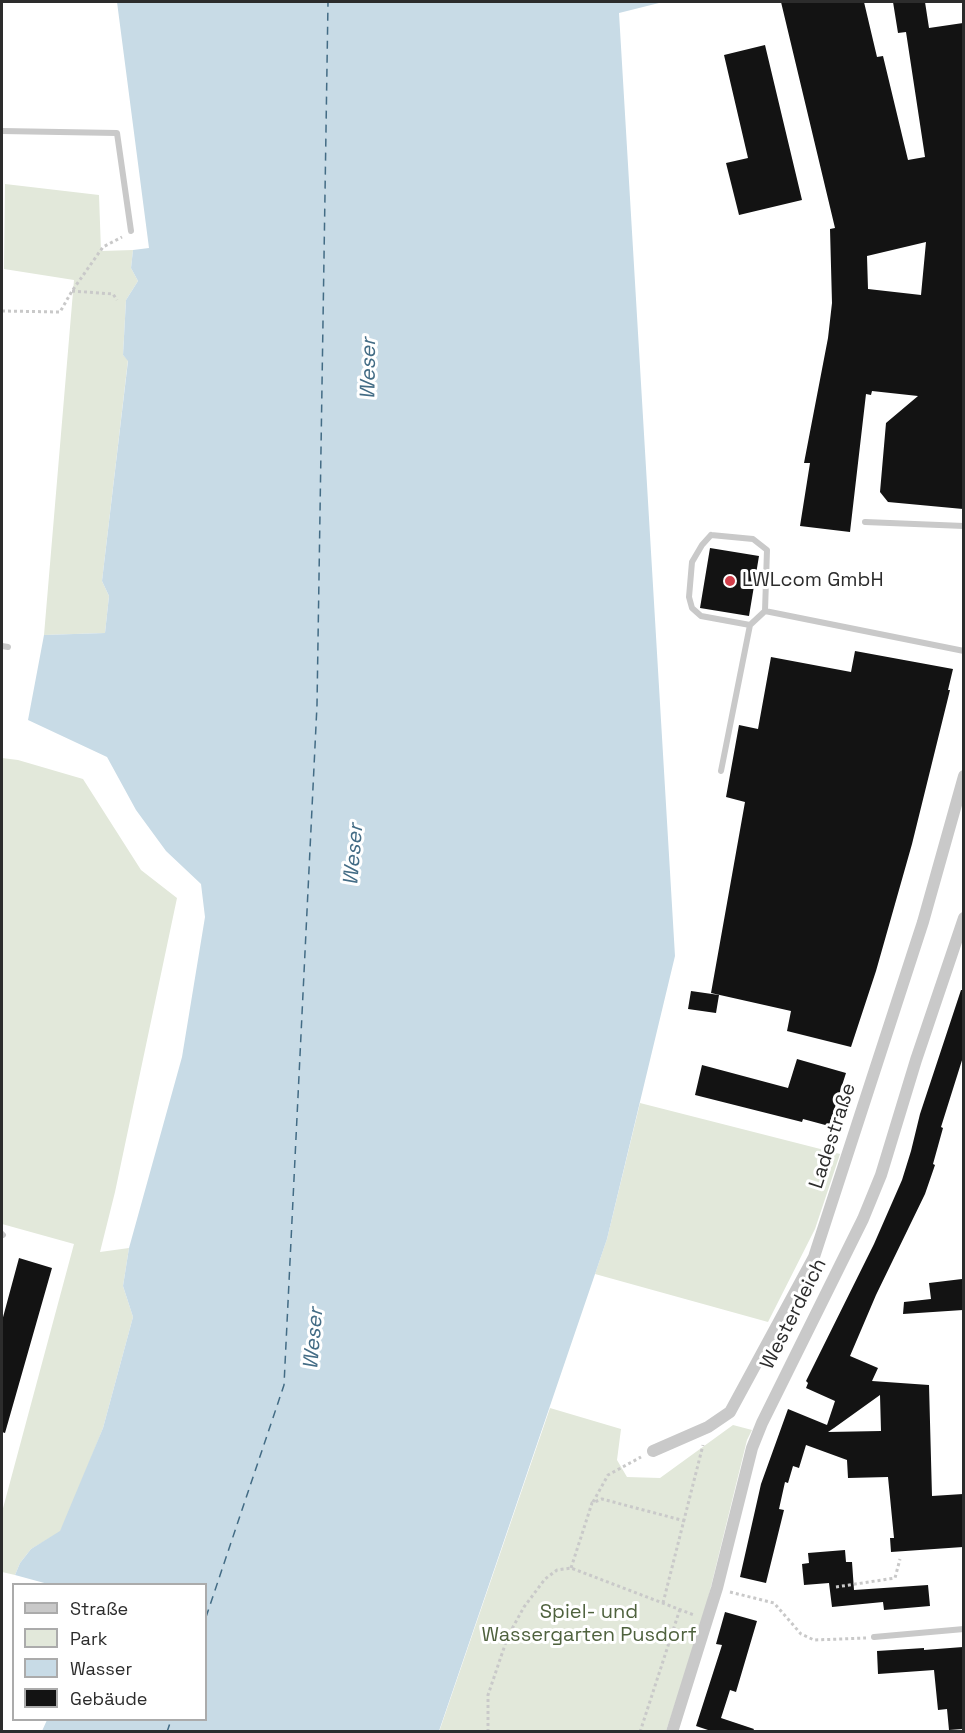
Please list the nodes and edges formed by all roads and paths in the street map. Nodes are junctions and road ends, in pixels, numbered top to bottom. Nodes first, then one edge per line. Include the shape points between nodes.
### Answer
1 (2, 131) edge
2 (131, 231) joint
3 (72, 291) junction
4 (117, 300) dead end
5 (2, 311) edge
6 (865, 522) dead end
7 (963, 526) edge
8 (765, 611) junction
9 (750, 625) junction
10 (963, 651) edge
11 (721, 771) dead end
12 (963, 776) edge
13 (963, 918) edge
14 (708, 1427) junction
15 (653, 1451) joint
16 (592, 1503) junction
17 (685, 1521) junction
18 (900, 1559) dead end
19 (571, 1568) junction
20 (836, 1587) dead end
21 (730, 1592) dead end
22 (663, 1603) junction
23 (680, 1609) junction
24 (707, 1620) junction
25 (963, 1629) edge
26 (874, 1637) joint
27 (488, 1731) edge
28 (640, 1731) edge
29 (672, 1731) edge

1 - 2 lane via 117,133
2 - 3 path via 103,247
3 - 4 path via 112,294
3 - 5 path via 60,312
6 - 7 lane
8 - 9 lane
8 - 9 lane via 767,550 753,539 711,536 692,562 692,608 701,616
8 - 10 lane
9 - 11 lane
12 - 14 street, Ladestraße via 923,922 814,1257 730,1412
13 - 24 street, Westerdeich via 881,1175 752,1448
14 - 15 street, Ladestraße
14 - 17 path
15 - 16 path via 608,1475
16 - 17 path via 602,1499
16 - 19 path
17 - 22 path
18 - 20 path via 895,1578
19 - 22 path
19 - 27 path via 557,1570 545,1579 508,1636 488,1695
21 - 26 path via 774,1604 801,1634 814,1640
22 - 23 path
23 - 24 path
23 - 28 path
24 - 29 street, Westerdeich
25 - 26 lane

